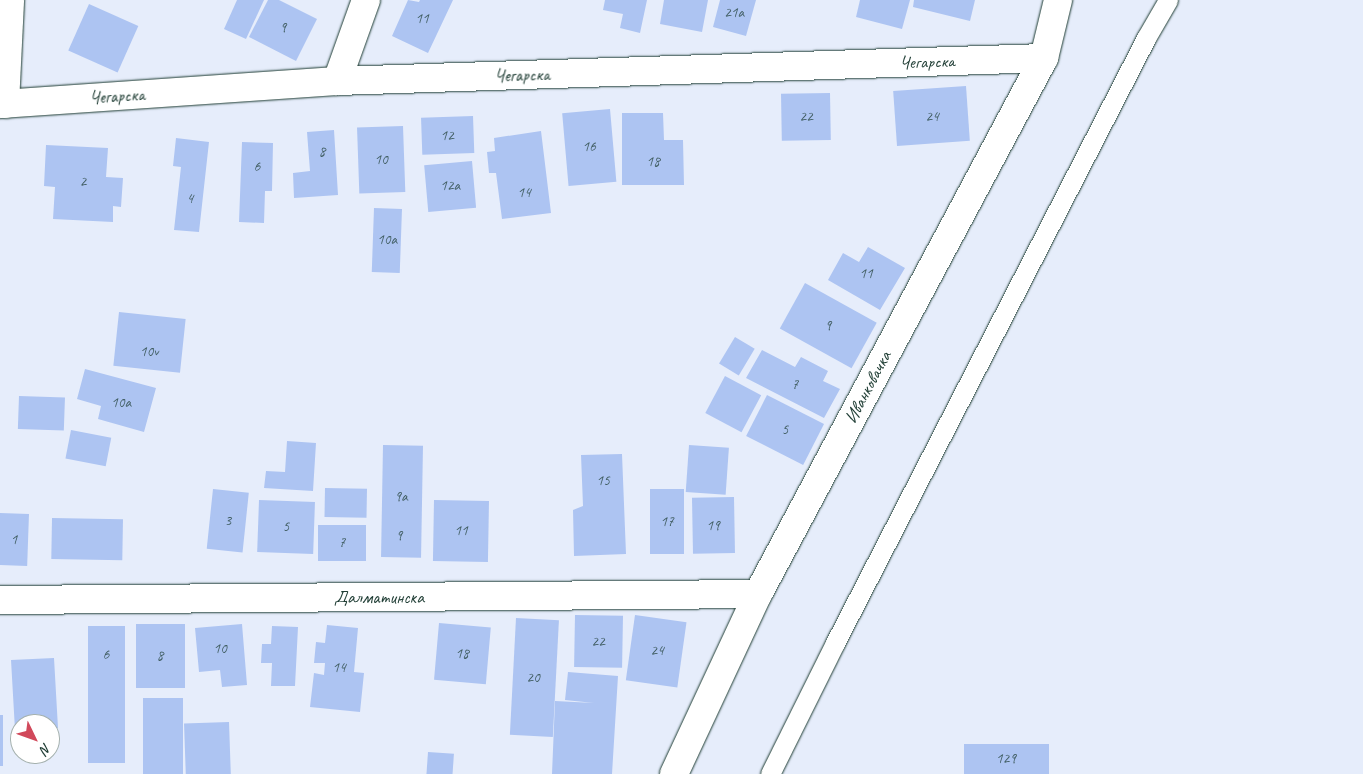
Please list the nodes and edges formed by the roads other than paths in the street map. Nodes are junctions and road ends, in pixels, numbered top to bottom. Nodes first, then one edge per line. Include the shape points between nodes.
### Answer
1 (10, 0) edge
2 (366, 0) edge
3 (1058, 0) edge
4 (1168, 0) edge
5 (1044, 58) junction
6 (337, 81) junction
7 (2, 104) edge
8 (758, 594) junction
9 (0, 600) edge
10 (674, 774) edge
11 (770, 774) edge

1 - 7 street
2 - 6 street
3 - 5 street, Иванковачка
4 - 11 lane
5 - 6 street, Чегарска
5 - 8 street, Иванковачка
6 - 7 street, Чегарска
8 - 9 street, Далматинска
8 - 10 street, Иванковачка

